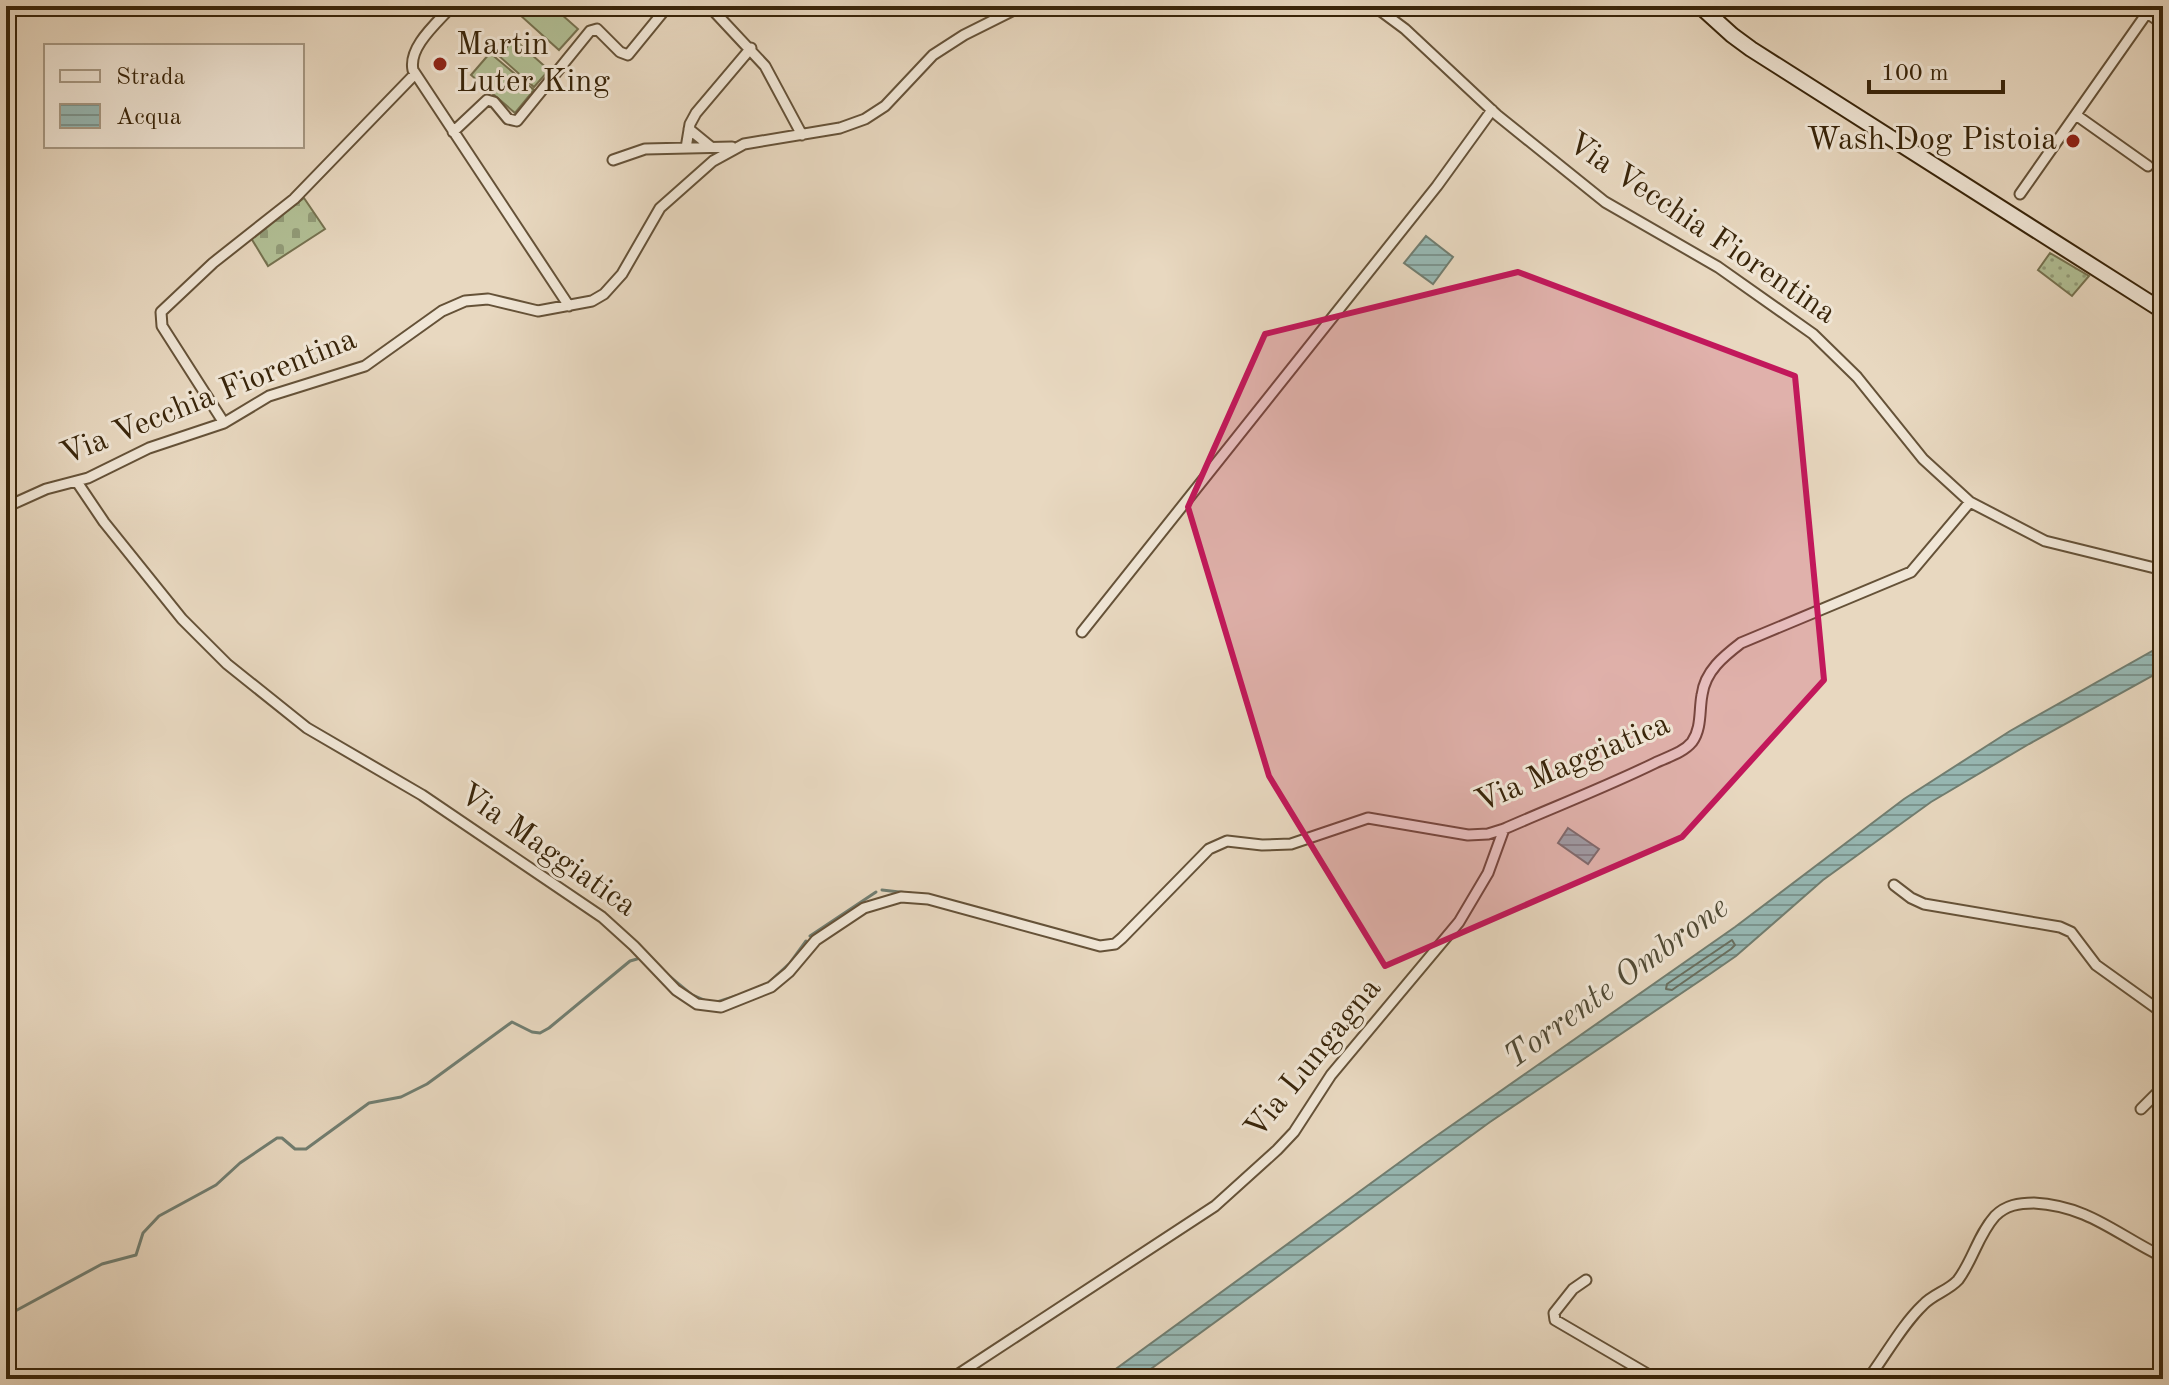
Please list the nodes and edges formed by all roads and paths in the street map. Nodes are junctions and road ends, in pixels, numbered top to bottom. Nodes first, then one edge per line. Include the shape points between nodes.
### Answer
1 (452, 6) edge
2 (668, 6) edge
3 (709, 6) edge
4 (1022, 6) edge
5 (1374, 6) edge
6 (1700, 6) edge
7 (2137, 6) edge
8 (2147, 13) junction
9 (2163, 24) edge
10 (751, 48) junction
11 (415, 74) junction
12 (1492, 110) junction
13 (2076, 115) junction
14 (689, 129) junction
15 (453, 132) junction
16 (802, 135) junction
17 (711, 147) junction
18 (737, 147) junction
19 (686, 148) junction
20 (613, 160) dead end
21 (2148, 166) dead end
22 (2020, 194) dead end
23 (569, 306) junction
24 (2163, 311) edge
25 (224, 423) junction
26 (77, 482) junction
27 (1970, 502) junction
28 (6, 507) edge
29 (2163, 570) edge
30 (1082, 632) dead end
31 (1504, 829) junction
32 (1894, 885) dead end
33 (2163, 1013) edge
34 (2163, 1087) edge
35 (2141, 1109) dead end
36 (2163, 1257) edge
37 (1586, 1280) dead end
38 (951, 1379) edge
39 (1656, 1379) edge
40 (1868, 1379) edge

1 - 11 street via 416,50
2 - 15 street via 628,55 597,29 590,31 517,121 487,100
3 - 10 street
4 - 16 street, Via Vecchia Fiorentina via 933,55 877,112 840,128
5 - 12 street, Via Vecchia Fiorentina
6 - 24 main road via 1751,49
7 - 8 street
8 - 9 street
8 - 13 street
10 - 14 street via 699,109
10 - 16 street
11 - 15 street
11 - 25 street via 294,199 161,312 162,326
12 - 27 street, Via Vecchia Fiorentina via 1605,202 1718,267 1813,334 1857,377 1923,459
12 - 30 street
13 - 21 street
13 - 22 street
14 - 17 street
14 - 19 street
15 - 23 street
16 - 18 street, Via Vecchia Fiorentina
17 - 18 street
17 - 19 street
18 - 23 street, Via Vecchia Fiorentina via 667,200 612,287 592,301
19 - 20 street via 645,149
23 - 25 street, Via Vecchia Fiorentina via 533,310 488,299 465,301 442,311 365,366 269,396
25 - 26 street, Via Vecchia Fiorentina via 149,448
26 - 28 street, Via Vecchia Fiorentina
26 - 31 street, Via Maggiatica via 182,619 238,673 307,728 409,787 569,893 620,933 676,990 705,1006 721,1007 771,987 816,940 848,917 901,897 928,899 1110,946 1222,841 1291,844 1368,818 1468,835
27 - 29 street, Via Vecchia Fiorentina via 2045,541
27 - 31 street, Via Maggiatica via 1911,572 1741,643 1725,655 1702,690 1698,728 1685,748
31 - 38 street, Via Lungagna via 1488,873 1459,922 1331,1075 1277,1150 1215,1206
32 - 33 street via 1924,904 2071,932 2096,965
34 - 35 street
36 - 40 street via 2079,1211 2011,1205 1987,1226 1960,1277 1923,1305
37 - 39 street via 1561,1302 1555,1320

